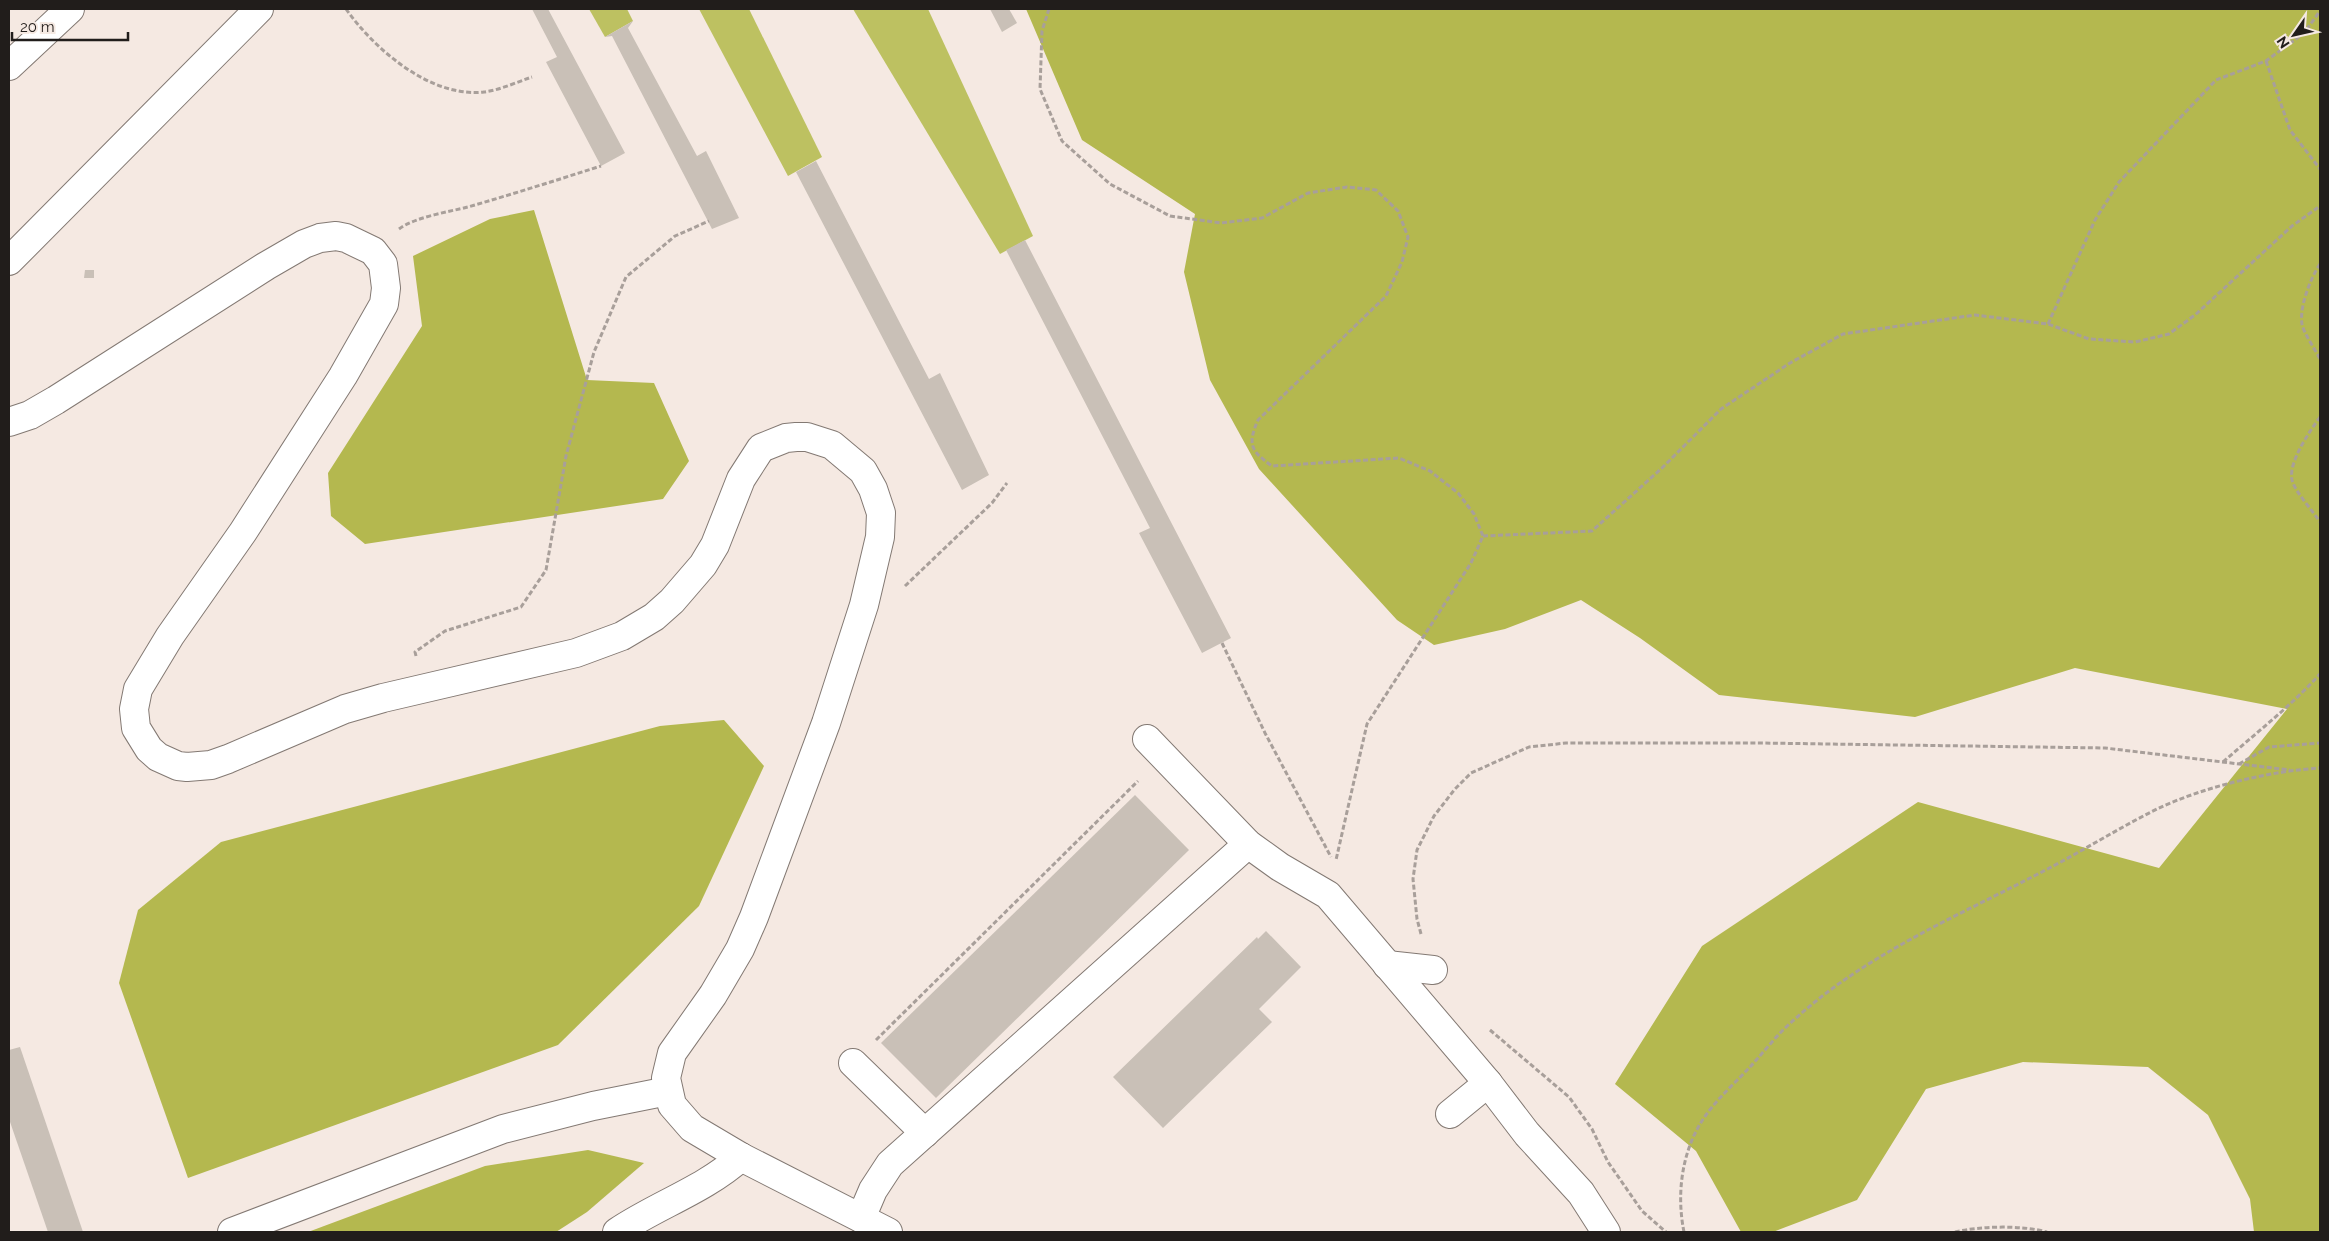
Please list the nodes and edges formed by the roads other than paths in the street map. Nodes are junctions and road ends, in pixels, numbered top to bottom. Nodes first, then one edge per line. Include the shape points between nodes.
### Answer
1 (70, 9) edge
2 (258, 9) edge
3 (9, 66) edge
4 (9, 261) edge
5 (9, 422) edge
6 (1147, 739) dead end
7 (1248, 844) junction
8 (1387, 965) junction
9 (1433, 970) road end
10 (853, 1063) road end
11 (1488, 1083) junction
12 (668, 1091) junction
13 (1450, 1114) dead end
14 (925, 1133) junction
15 (741, 1158) junction
16 (861, 1218) junction
17 (232, 1232) edge
18 (618, 1232) edge
19 (888, 1232) edge
20 (1606, 1232) edge

1 - 3 lane
2 - 4 lane
5 - 12 lane via 30,415 56,400 304,244 336,236 373,251 383,264 386,273 384,304 313,425 170,636 138,689 134,709 136,728 149,749 178,766 200,767 228,759 345,709 596,647 622,636 654,616 703,565 715,545 741,479 761,448 786,438 807,437 832,445 863,471 874,489 882,524 860,619 826,723 754,917 713,995 672,1053 667,1072
6 - 7 lane
7 - 8 lane via 1328,895
7 - 14 lane
8 - 9 lane
8 - 11 lane
10 - 14 lane
11 - 13 lane
11 - 20 lane via 1527,1134 1581,1193
12 - 15 lane via 676,1111 692,1128
12 - 17 lane via 503,1129
14 - 16 lane via 890,1164 873,1190
15 - 16 lane
15 - 18 lane via 712,1180
16 - 19 lane

